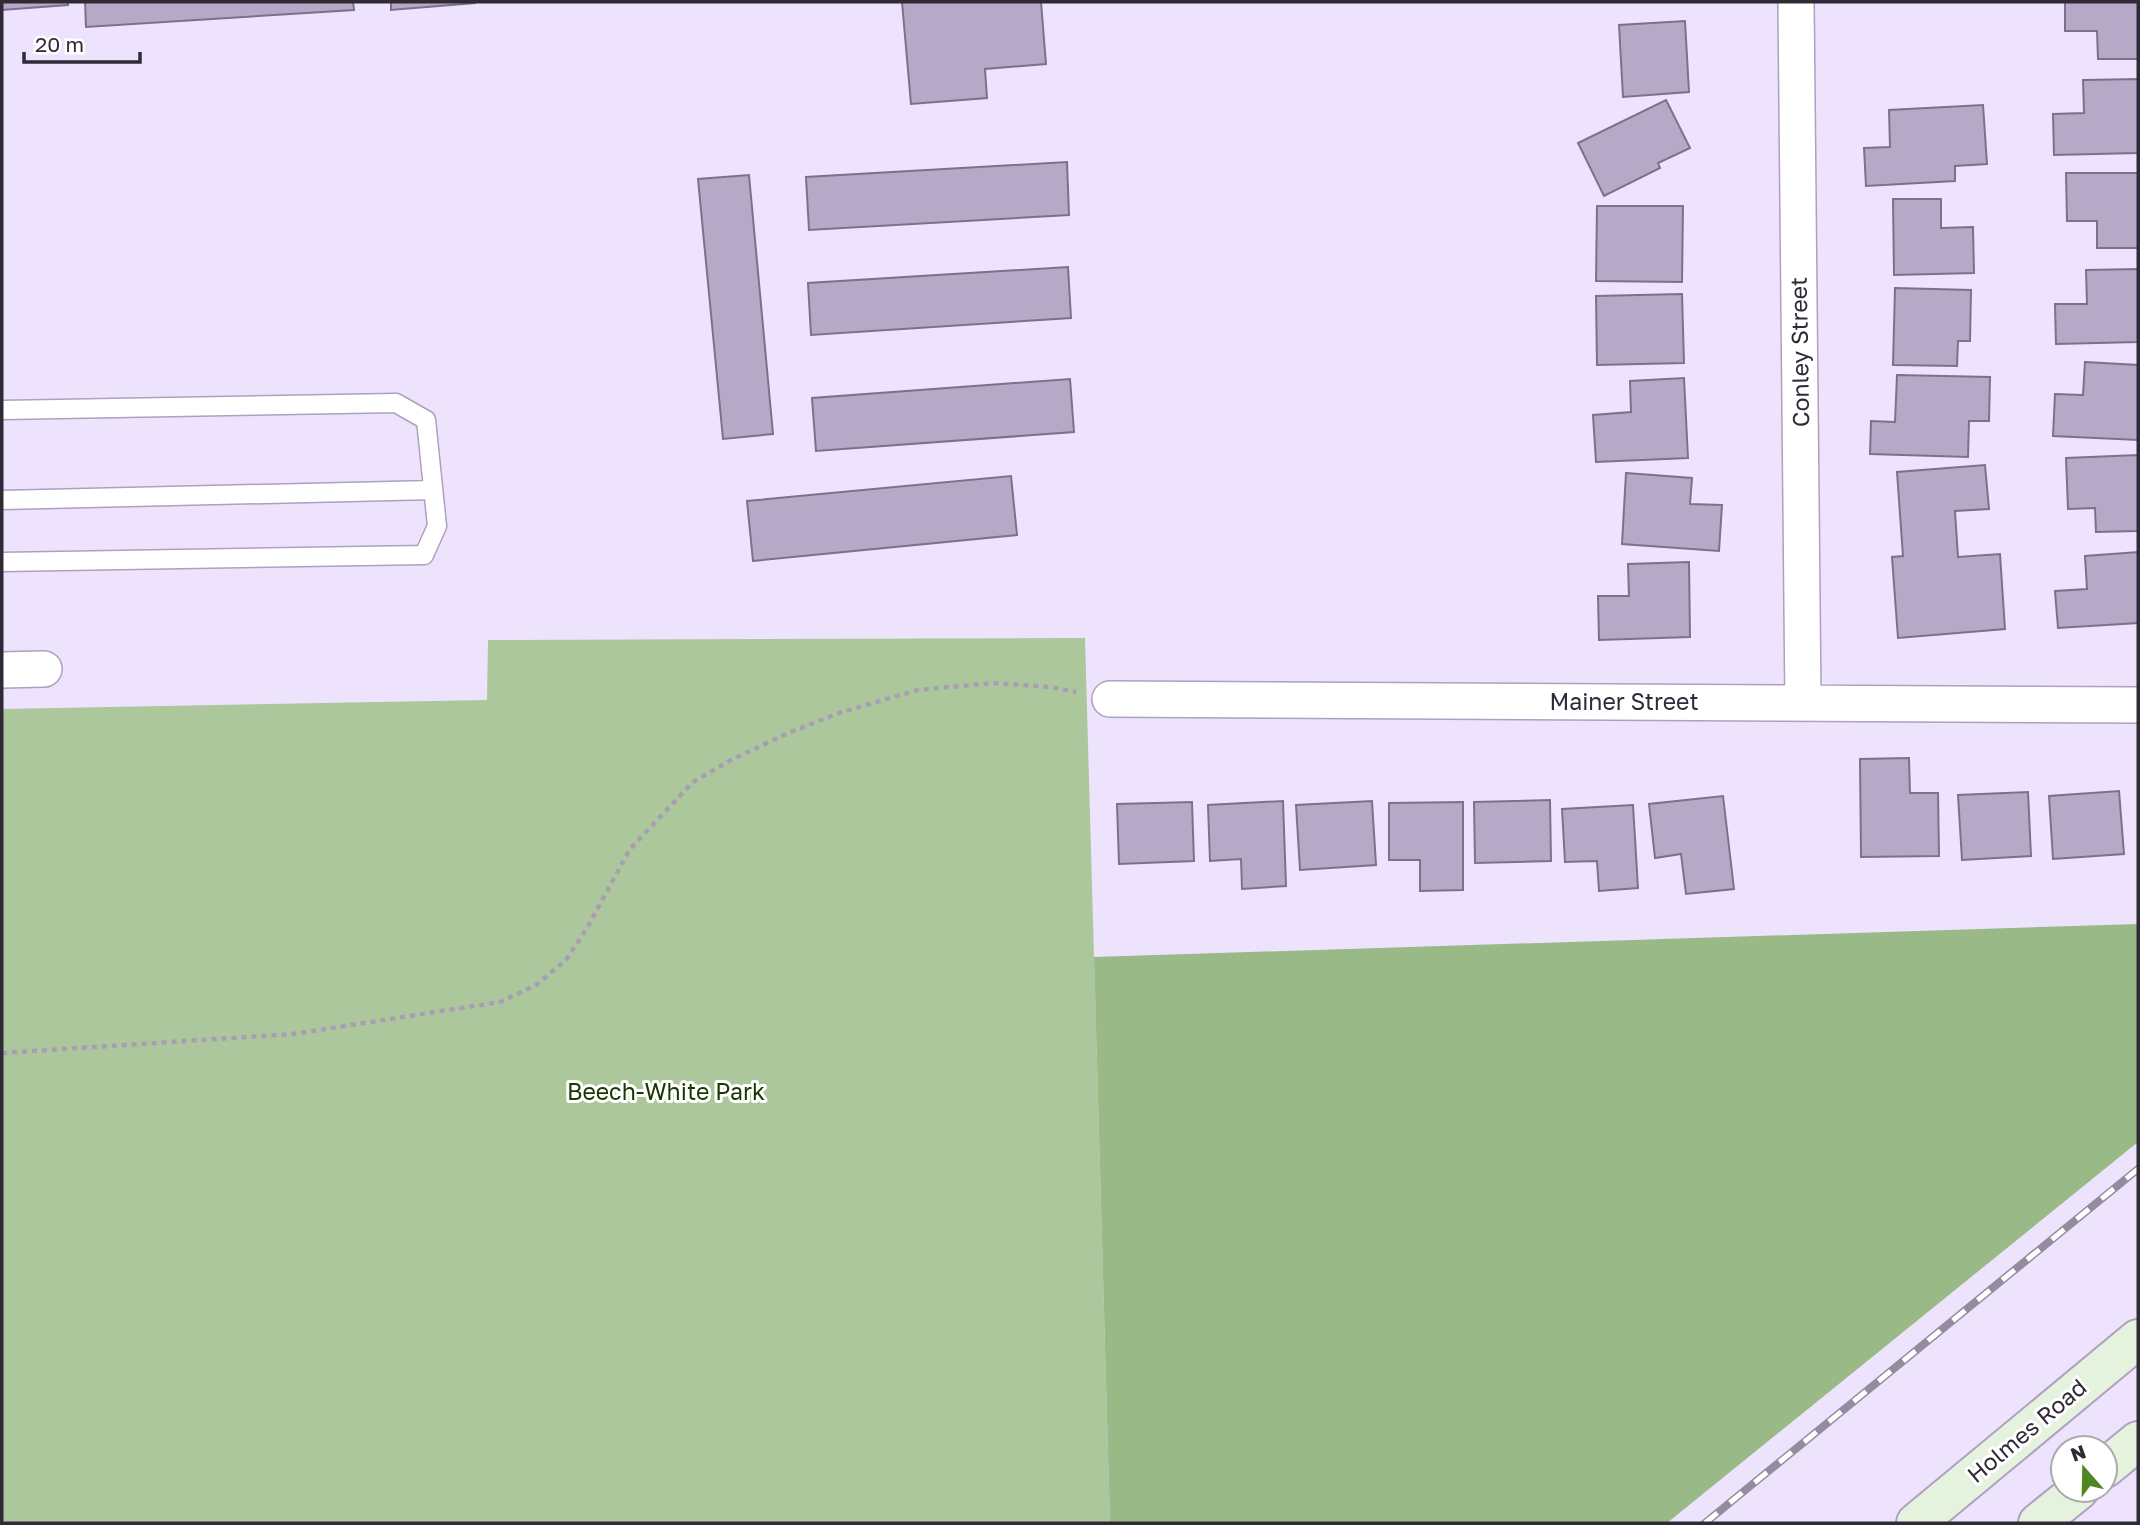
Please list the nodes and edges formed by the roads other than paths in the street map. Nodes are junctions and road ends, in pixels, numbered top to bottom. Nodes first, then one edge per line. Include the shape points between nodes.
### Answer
1 (1796, 2) edge
2 (2, 410) edge
3 (433, 490) junction
4 (2, 500) edge
5 (2, 562) edge
6 (44, 669) dead end
7 (2, 670) edge
8 (1111, 699) road end
9 (1803, 703) junction
10 (2138, 705) edge
11 (2138, 1339) edge
12 (2138, 1441) edge
13 (2119, 1457) edge
14 (2062, 1504) edge
15 (1916, 1523) edge
16 (2038, 1523) edge

1 - 9 street, Conley Street
2 - 3 lane via 396,403 426,420
3 - 4 lane
3 - 5 lane via 437,526 424,555
6 - 7 street
8 - 9 street, Mainer Street
9 - 10 street, Mainer Street
11 - 15 main road, Holmes Road
12 - 13 main road
14 - 16 main road

